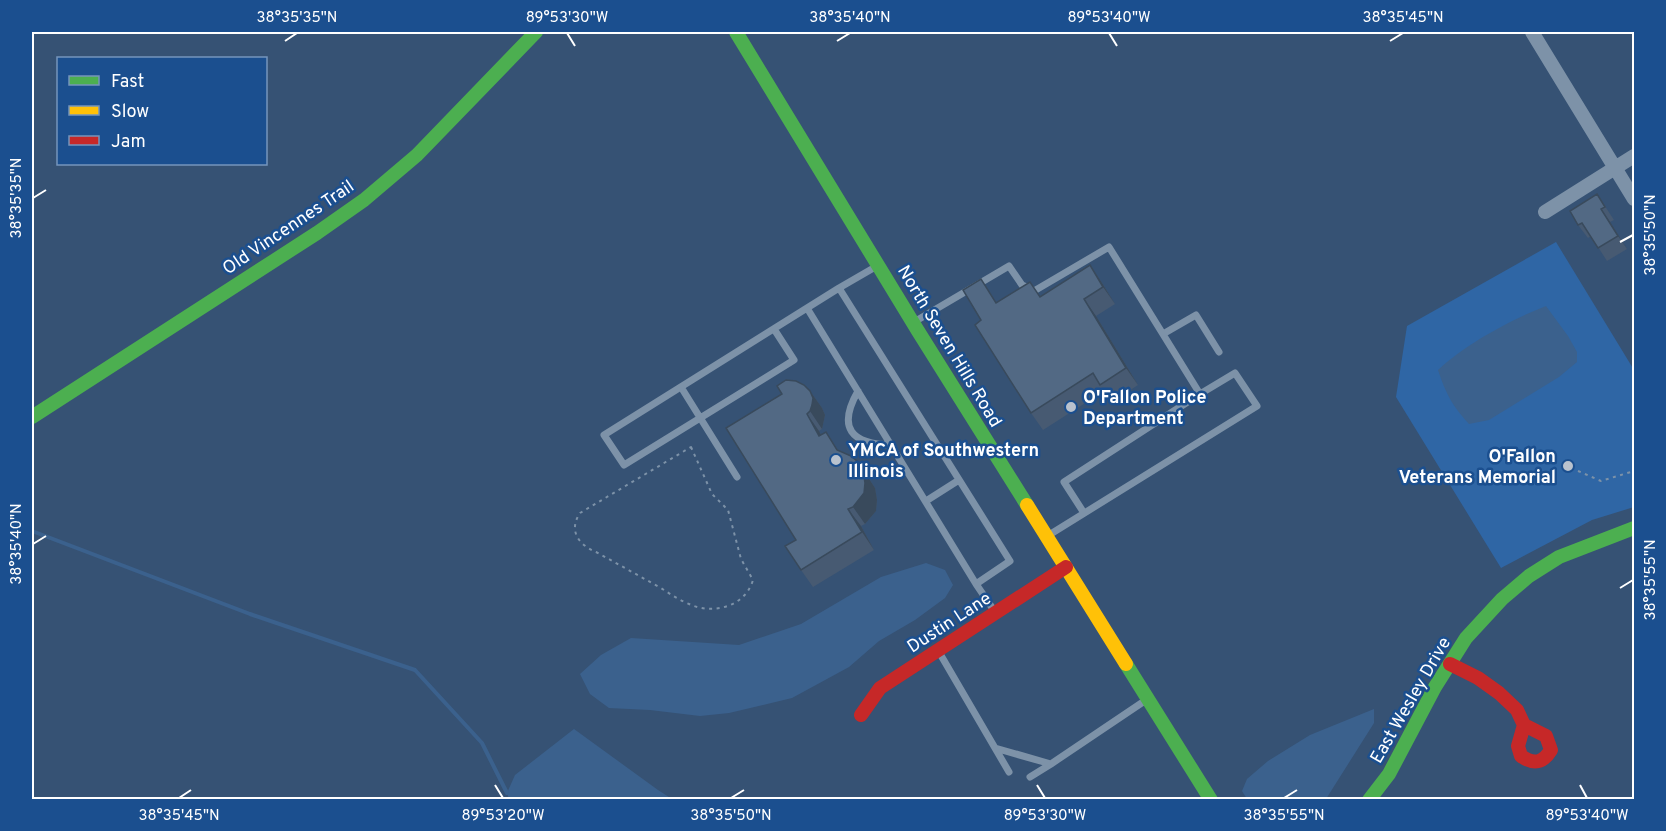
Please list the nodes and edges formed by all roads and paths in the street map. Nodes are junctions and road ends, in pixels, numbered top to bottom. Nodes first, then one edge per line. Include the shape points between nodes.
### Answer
1 (536, 32) edge
2 (736, 32) edge
3 (1532, 32) edge
4 (1635, 156) edge
5 (1616, 168) junction
6 (1635, 198) edge
7 (1545, 212) dead end
8 (879, 264) junction
9 (840, 288) junction
10 (807, 308) junction
11 (913, 322) junction
12 (774, 329) junction
13 (1163, 334) junction
14 (1219, 352) dead end
15 (681, 387) junction
16 (858, 391) junction
17 (1200, 394) junction
18 (32, 417) edge
19 (701, 418) junction
20 (891, 445) junction
21 (691, 447) joint
22 (1578, 471) dead end
23 (1635, 471) edge
24 (737, 477) dead end
25 (959, 480) junction
26 (926, 501) junction
27 (1084, 513) junction
28 (1635, 528) edge
29 (1047, 537) junction
30 (1066, 567) junction
31 (976, 584) junction
32 (996, 613) junction
33 (938, 650) junction
34 (1450, 664) junction
35 (1148, 699) junction
36 (861, 715) dead end
37 (1524, 725) dead end
38 (995, 748) junction
39 (1051, 764) junction
40 (1009, 772) dead end
41 (1030, 777) dead end
42 (1210, 800) edge
43 (1369, 800) edge

1 - 18 street, Old Vincennes Trail via 417,155 363,200
2 - 8 street, North Seven Hills Road
3 - 5 street
4 - 5 street
5 - 6 street
5 - 7 street
8 - 9 lane
8 - 11 street, North Seven Hills Road
9 - 10 lane
9 - 25 lane
10 - 12 lane
10 - 16 lane
11 - 13 lane via 1009,266 1022,285 1034,291 1109,247
11 - 29 street, North Seven Hills Road
12 - 15 lane
12 - 19 lane via 794,360
13 - 14 lane via 1196,315
13 - 17 lane
15 - 19 lane
15 - 19 lane via 604,435 624,465
16 - 20 lane
16 - 20 lane via 847,415 850,429 861,441
17 - 27 lane via 1064,482
17 - 27 lane via 1235,373 1257,406
19 - 24 lane
20 - 26 lane
21 - 21 path via 580,513 575,520 575,533 587,548 690,605 723,607 744,597 753,580 741,559 728,510 712,494
22 - 23 path via 1601,482
25 - 26 lane
25 - 31 lane via 1010,561
26 - 31 lane
27 - 29 lane
28 - 34 street, East Wesley Drive via 1559,557 1529,576 1473,630
29 - 30 street, North Seven Hills Road
30 - 32 street, Dustin Lane
30 - 35 street, North Seven Hills Road
31 - 32 lane
32 - 33 street, Dustin Lane
33 - 36 street, Dustin Lane via 880,688
33 - 38 lane
34 - 37 street via 1499,693 1517,710
34 - 43 street, East Wesley Drive via 1389,774
35 - 39 lane
35 - 42 street, North Seven Hills Road
38 - 39 lane
38 - 40 lane
39 - 41 lane

